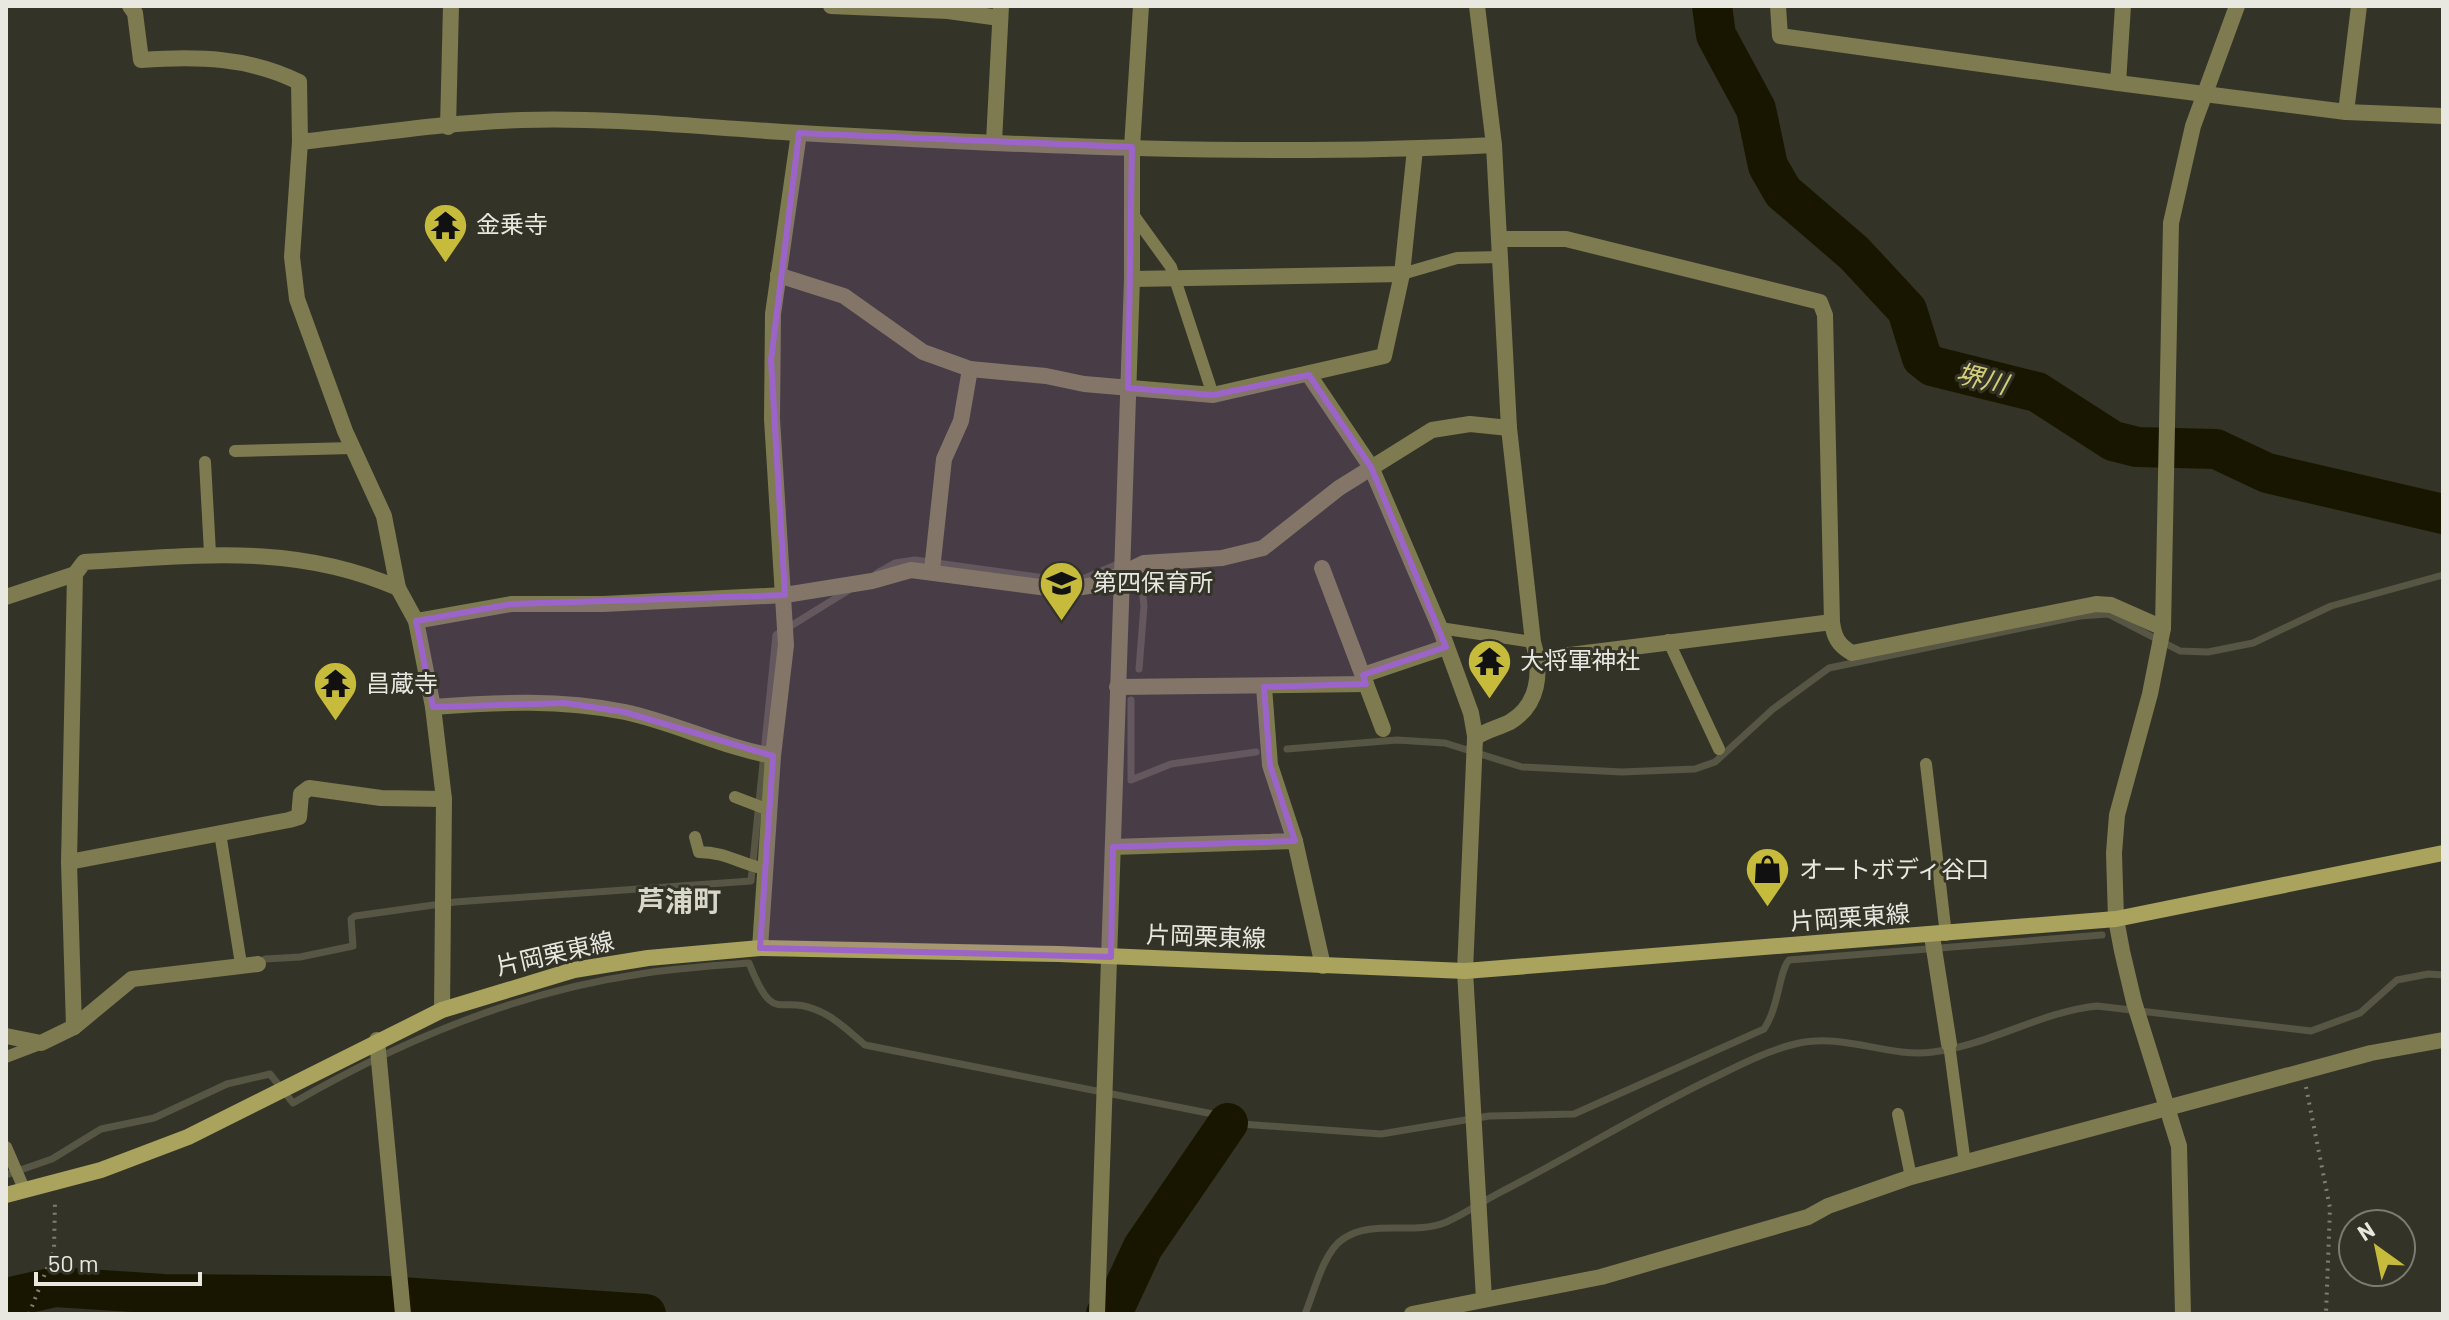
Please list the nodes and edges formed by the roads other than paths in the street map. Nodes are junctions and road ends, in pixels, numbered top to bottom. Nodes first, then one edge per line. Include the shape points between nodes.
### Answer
1 (130, 6) edge
2 (451, 6) edge
3 (831, 6) edge
4 (1141, 6) edge
5 (1477, 6) edge
6 (1778, 6) edge
7 (2123, 6) edge
8 (2237, 6) edge
9 (2359, 6) edge
10 (1001, 12) edge
11 (2118, 83) junction
12 (2204, 97) junction
13 (2346, 112) junction
14 (2443, 116) edge
15 (448, 127) junction
16 (799, 133) junction
17 (300, 142) junction
18 (994, 142) junction
19 (1494, 145) junction
20 (1132, 147) junction
21 (1415, 149) junction
22 (1132, 213) junction
23 (1500, 239) junction
24 (1500, 257) junction
25 (1402, 274) junction
26 (778, 275) junction
27 (1175, 278) junction
28 (1132, 279) junction
29 (970, 369) junction
30 (1309, 375) junction
31 (1128, 388) junction
32 (1213, 395) junction
33 (1509, 428) junction
34 (353, 448) junction
35 (235, 451) dead end
36 (205, 462) dead end
37 (1371, 467) junction
38 (210, 553) junction
39 (1322, 568) dead end
40 (932, 569) junction
41 (1123, 571) junction
42 (75, 574) junction
43 (398, 588) junction
44 (785, 595) junction
45 (6, 597) edge
46 (416, 621) junction
47 (1832, 622) junction
48 (1440, 628) junction
49 (2163, 629) junction
50 (1668, 640) junction
51 (1533, 642) junction
52 (1446, 647) junction
53 (1538, 659) junction
54 (1364, 679) junction
55 (1117, 687) junction
56 (1264, 687) junction
57 (433, 707) junction
58 (1383, 729) dead end
59 (1475, 737) junction
60 (1719, 749) dead end
61 (772, 756) junction
62 (1926, 764) dead end
63 (444, 799) junction
64 (740, 799) dead end
65 (768, 810) junction
66 (220, 833) junction
67 (695, 837) dead end
68 (1295, 841) junction
69 (1113, 847) junction
70 (2443, 853) edge
71 (69, 862) junction
72 (764, 869) junction
73 (2116, 919) junction
74 (1939, 935) junction
75 (760, 948) junction
76 (1111, 957) junction
77 (249, 964) joint
78 (1323, 966) junction
79 (1465, 971) junction
80 (442, 1010) junction
81 (74, 1027) junction
82 (6, 1036) edge
83 (377, 1040) junction
84 (2443, 1040) edge
85 (41, 1043) junction
86 (1949, 1044) joint
87 (6, 1057) edge
88 (2170, 1109) junction
89 (1898, 1114) dead end
90 (6, 1147) edge
91 (1965, 1164) junction
92 (1911, 1177) junction
93 (25, 1191) junction
94 (6, 1195) edge
95 (1490, 1298) junction
96 (403, 1314) edge
97 (1097, 1314) edge
98 (1412, 1314) edge
99 (1502, 1314) edge
100 (2183, 1314) edge

1 - 17 street via 141,60 230,60 272,68 299,82
2 - 15 street
3 - 10 street
4 - 20 street
5 - 19 street
6 - 11 street via 1780,36
7 - 11 street
8 - 12 street
9 - 13 street
10 - 18 street
11 - 12 street
12 - 13 street
12 - 49 street via 2171,223
13 - 14 street
15 - 16 street via 521,120 636,121
15 - 17 street
16 - 18 street
16 - 26 street
17 - 34 street via 292,257 297,299
18 - 20 street
19 - 21 street
19 - 23 street
20 - 21 street
20 - 22 street
21 - 25 street
22 - 27 lane
22 - 28 street
23 - 24 street
23 - 47 street via 1566,239 1820,302 1825,315
24 - 25 lane via 1457,258
24 - 33 street
25 - 27 street
25 - 30 street via 1384,356
26 - 29 street via 844,296 923,352
26 - 44 street via 771,360
27 - 28 street
27 - 32 lane
28 - 31 street
29 - 31 street
29 - 40 street via 961,421 944,459
30 - 32 street
30 - 37 street
31 - 32 street
31 - 41 street
33 - 37 street via 1470,424 1432,430
33 - 51 street
34 - 35 lane
34 - 43 street via 384,516
36 - 38 lane
37 - 41 street via 1263,548 1222,558 1144,563
37 - 48 street
38 - 42 street via 84,562
38 - 43 street via 325,564
39 - 54 street
40 - 41 street via 1063,590 1101,584
40 - 44 street
41 - 55 street
42 - 45 street
42 - 71 street
43 - 46 street
44 - 46 street via 511,604
44 - 61 street via 786,645
46 - 57 street
47 - 49 street via 1834,637 1852,653 2096,604 2111,605
47 - 50 street
48 - 51 lane
48 - 52 street
49 - 73 street via 2117,815
50 - 53 street
50 - 60 lane
51 - 53 street
52 - 54 street
52 - 59 street
53 - 59 street via 1538,682 1530,704 1512,721
54 - 56 street
54 - 58 street
55 - 56 street
55 - 69 street
56 - 68 street via 1270,765
57 - 61 street via 524,700 565,703 676,726
57 - 63 street
59 - 79 street
61 - 65 street
62 - 74 lane
63 - 66 street via 374,798 309,788 301,794 299,817
63 - 80 street
64 - 65 lane
65 - 72 street
66 - 71 street
66 - 77 lane
67 - 72 lane via 699,852 721,852
68 - 69 street
68 - 78 street
69 - 76 street
70 - 73 main road, 片岡栗東線
71 - 81 street
72 - 75 street
73 - 74 main road, 片岡栗東線
73 - 88 street via 2134,1002
74 - 79 main road, 片岡栗東線
74 - 86 street
75 - 76 main road, 片岡栗東線
75 - 80 main road, 片岡栗東線 via 574,970
76 - 78 main road, 片岡栗東線
76 - 97 street
77 - 81 street via 132,979
78 - 79 main road, 片岡栗東線
79 - 95 street
80 - 83 main road, 片岡栗東線
81 - 85 street
82 - 85 street
83 - 93 main road, 片岡栗東線 via 188,1137
83 - 96 street
84 - 88 street via 2371,1053
85 - 87 lane
86 - 91 lane
88 - 91 street
88 - 100 street via 2179,1146
89 - 92 lane
90 - 93 lane
91 - 92 street
92 - 95 street via 1808,1217 1657,1262
93 - 94 main road, 片岡栗東線
95 - 98 street
95 - 99 street

